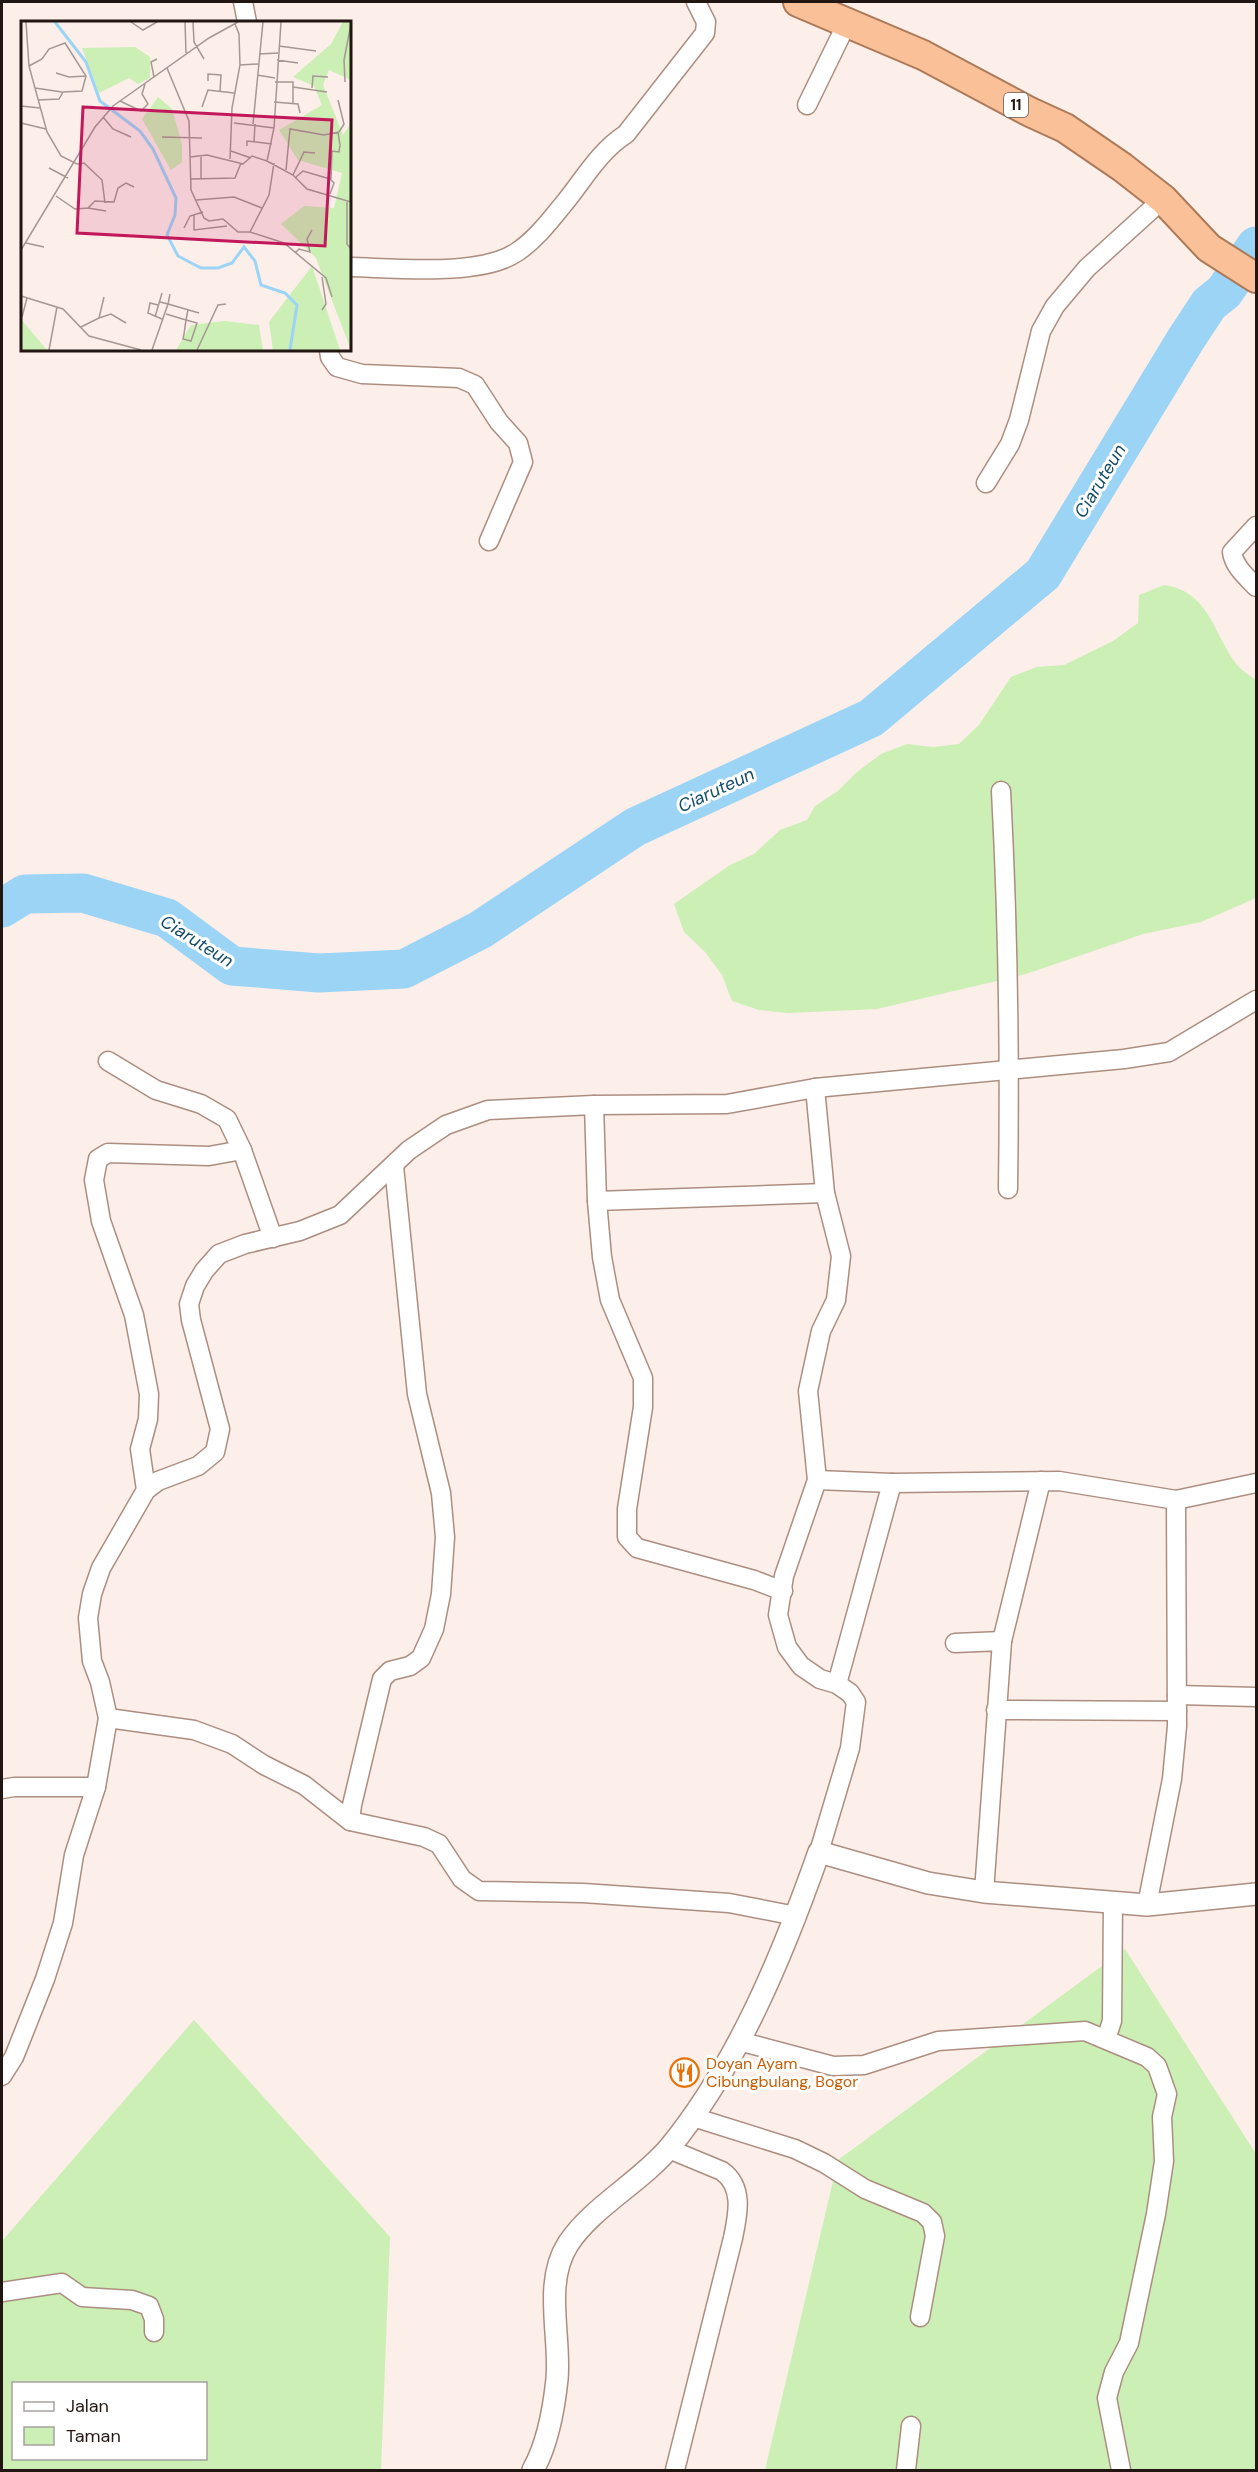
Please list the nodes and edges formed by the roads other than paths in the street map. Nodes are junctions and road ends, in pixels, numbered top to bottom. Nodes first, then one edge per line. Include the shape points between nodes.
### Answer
1 (243, 2) edge
2 (696, 2) edge
3 (798, 2) edge
4 (247, 21) edge
5 (847, 23) junction
6 (807, 105) dead end
7 (1163, 199) junction
8 (351, 267) edge
9 (1257, 278) edge
10 (329, 351) edge
11 (986, 483) dead end
12 (1257, 526) edge
13 (489, 541) dead end
14 (1257, 587) edge
15 (1001, 790) dead end
16 (1257, 1000) edge
17 (108, 1061) dead end
18 (1010, 1070) junction
19 (815, 1088) junction
20 (594, 1105) junction
21 (242, 1150) junction
22 (394, 1166) junction
23 (1008, 1189) dead end
24 (825, 1193) junction
25 (597, 1201) junction
26 (273, 1238) junction
27 (817, 1480) junction
28 (1041, 1481) junction
29 (892, 1483) junction
30 (1257, 1484) edge
31 (146, 1490) junction
32 (1176, 1500) junction
33 (783, 1591) junction
34 (1002, 1641) junction
35 (955, 1643) dead end
36 (837, 1684) junction
37 (1257, 1697) edge
38 (1177, 1703) junction
39 (996, 1710) junction
40 (108, 1718) junction
41 (96, 1787) junction
42 (2, 1789) edge
43 (350, 1821) junction
44 (819, 1852) junction
45 (984, 1892) junction
46 (1257, 1894) edge
47 (1113, 1902) junction
48 (1147, 1905) junction
49 (796, 1916) junction
50 (1107, 2039) junction
51 (739, 2041) junction
52 (2, 2076) edge
53 (693, 2117) junction
54 (669, 2149) junction
55 (2, 2292) edge
56 (920, 2317) dead end
57 (154, 2332) dead end
58 (911, 2426) dead end
59 (533, 2470) edge
60 (675, 2470) edge
61 (906, 2470) edge
62 (1121, 2470) edge

1 - 4 street
2 - 8 street via 706,22 705,33 626,134 595,162 545,227 516,253 477,268
3 - 5 highway, 11
5 - 6 street
5 - 7 highway, 11 via 923,55 1065,128
7 - 9 highway, 11 via 1209,248
7 - 11 street via 1087,268 1055,306 1041,331 1010,444
10 - 13 street via 337,367 362,374 459,378 475,385 518,443 523,462
12 - 14 street via 1232,552 1243,573
15 - 18 street
16 - 18 street via 1169,1052
17 - 21 street via 156,1090 201,1104 227,1119
18 - 19 street
18 - 23 street
19 - 20 street via 727,1104
19 - 24 street
20 - 22 street via 488,1110 446,1125 409,1150
20 - 25 street
21 - 26 street
21 - 31 street via 209,1156 108,1153 98,1159 94,1180 101,1221 134,1315 149,1394 148,1419 140,1449
22 - 26 street via 340,1215 300,1232
22 - 43 street via 417,1394 441,1493 445,1549 434,1629 421,1658 410,1666 390,1671 382,1679
24 - 25 street
24 - 27 street via 841,1256 836,1300 821,1331 808,1391
25 - 33 street via 610,1300 643,1378 627,1537 637,1548
26 - 31 street via 219,1254 195,1286 189,1304 190,1320 220,1429 219,1438 215,1452 198,1466 158,1481
27 - 29 street
27 - 33 street via 792,1548
28 - 29 street
28 - 32 street
28 - 34 street
29 - 36 street
30 - 32 street
31 - 40 street via 101,1568 92,1594 88,1618 92,1661
32 - 38 street
33 - 36 street via 778,1614 787,1647 801,1666 820,1679
34 - 35 street
34 - 39 street
36 - 44 street via 850,1693 856,1702 856,1712 850,1748
37 - 38 street
38 - 39 street
38 - 48 street via 1172,1779
39 - 45 street
40 - 41 street
40 - 43 street via 194,1730 232,1744 304,1785
41 - 42 street
41 - 52 street via 74,1855 63,1923 49,1968 14,2057
43 - 49 street via 424,1837 439,1844 462,1879 479,1891 729,1903
44 - 45 street via 928,1883
44 - 49 street
45 - 47 street
46 - 48 street
47 - 48 street
47 - 50 street via 1112,2021
49 - 51 street
50 - 51 street via 1085,2031 938,2041 847,2067
50 - 62 street via 1147,2057 1157,2066 1167,2094 1162,2117 1164,2161 1156,2214 1129,2343 1114,2372 1107,2398
51 - 53 street
53 - 54 street
53 - 56 street via 795,2149 865,2189 923,2213 932,2222 935,2236
54 - 59 street via 578,2232 559,2265 556,2379 540,2458
54 - 60 street via 729,2176 738,2207 734,2238
55 - 57 street via 62,2283 82,2297 132,2300 149,2306
58 - 61 street

